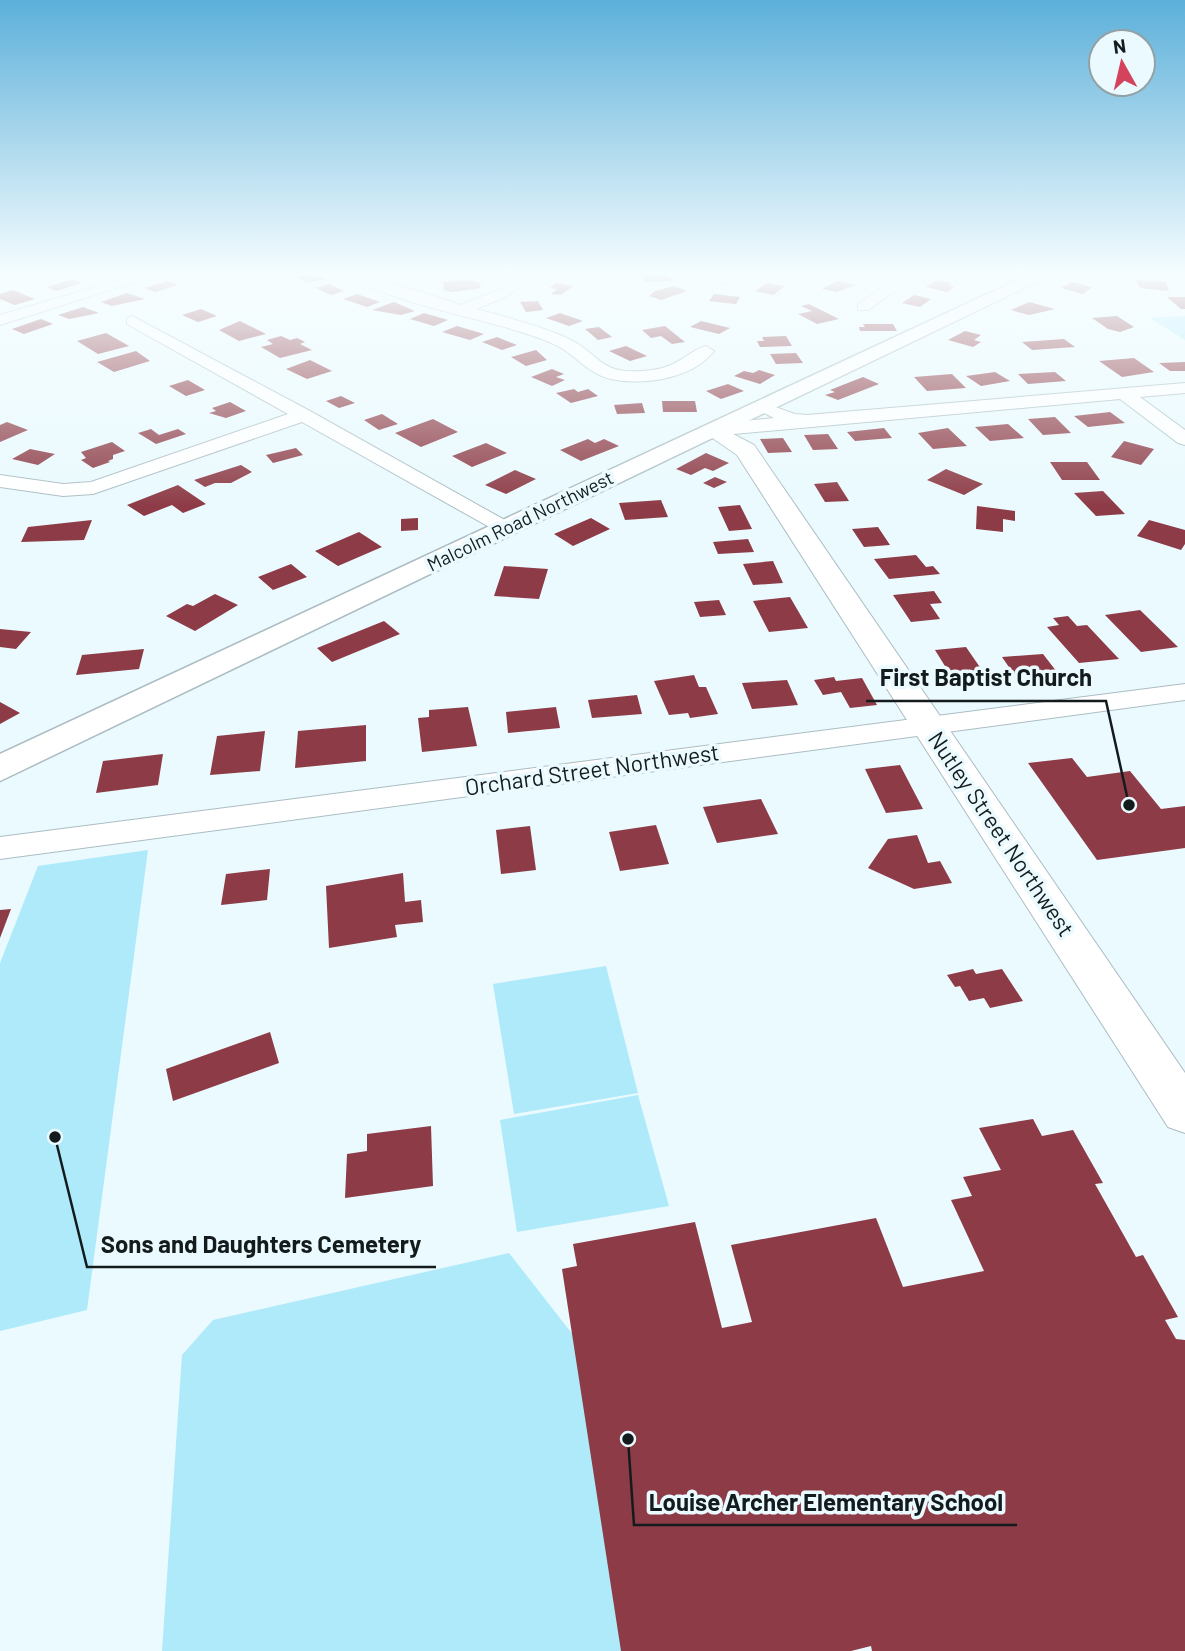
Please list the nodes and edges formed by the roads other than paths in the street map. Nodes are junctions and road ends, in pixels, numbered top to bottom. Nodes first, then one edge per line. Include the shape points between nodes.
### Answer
1 (191, 353) edge
2 (575, 353) edge
3 (704, 353) edge
4 (876, 353) edge
5 (1185, 388) edge
6 (1125, 394) junction
7 (761, 407) junction
8 (304, 415) junction
9 (807, 420) junction
10 (712, 430) junction
11 (1185, 439) edge
12 (0, 481) edge
13 (508, 528) junction
14 (1185, 692) edge
15 (929, 725) junction
16 (0, 769) edge
17 (0, 848) edge
18 (1185, 1112) edge

1 - 8 street
2 - 3 street via 593,368 614,375 660,373 695,361
4 - 7 main road, Malcolm Road Northwest
5 - 6 street
6 - 9 street
6 - 11 street
7 - 9 street
7 - 10 main road, Malcolm Road Northwest
8 - 12 street via 93,488 63,490
8 - 13 street
9 - 10 street
10 - 13 main road, Malcolm Road Northwest
10 - 15 street, Nutley Street Northwest via 746,450
13 - 16 main road, Malcolm Road Northwest
14 - 15 street, Orchard Street Northwest
15 - 17 street, Orchard Street Northwest
15 - 18 street, Nutley Street Northwest

